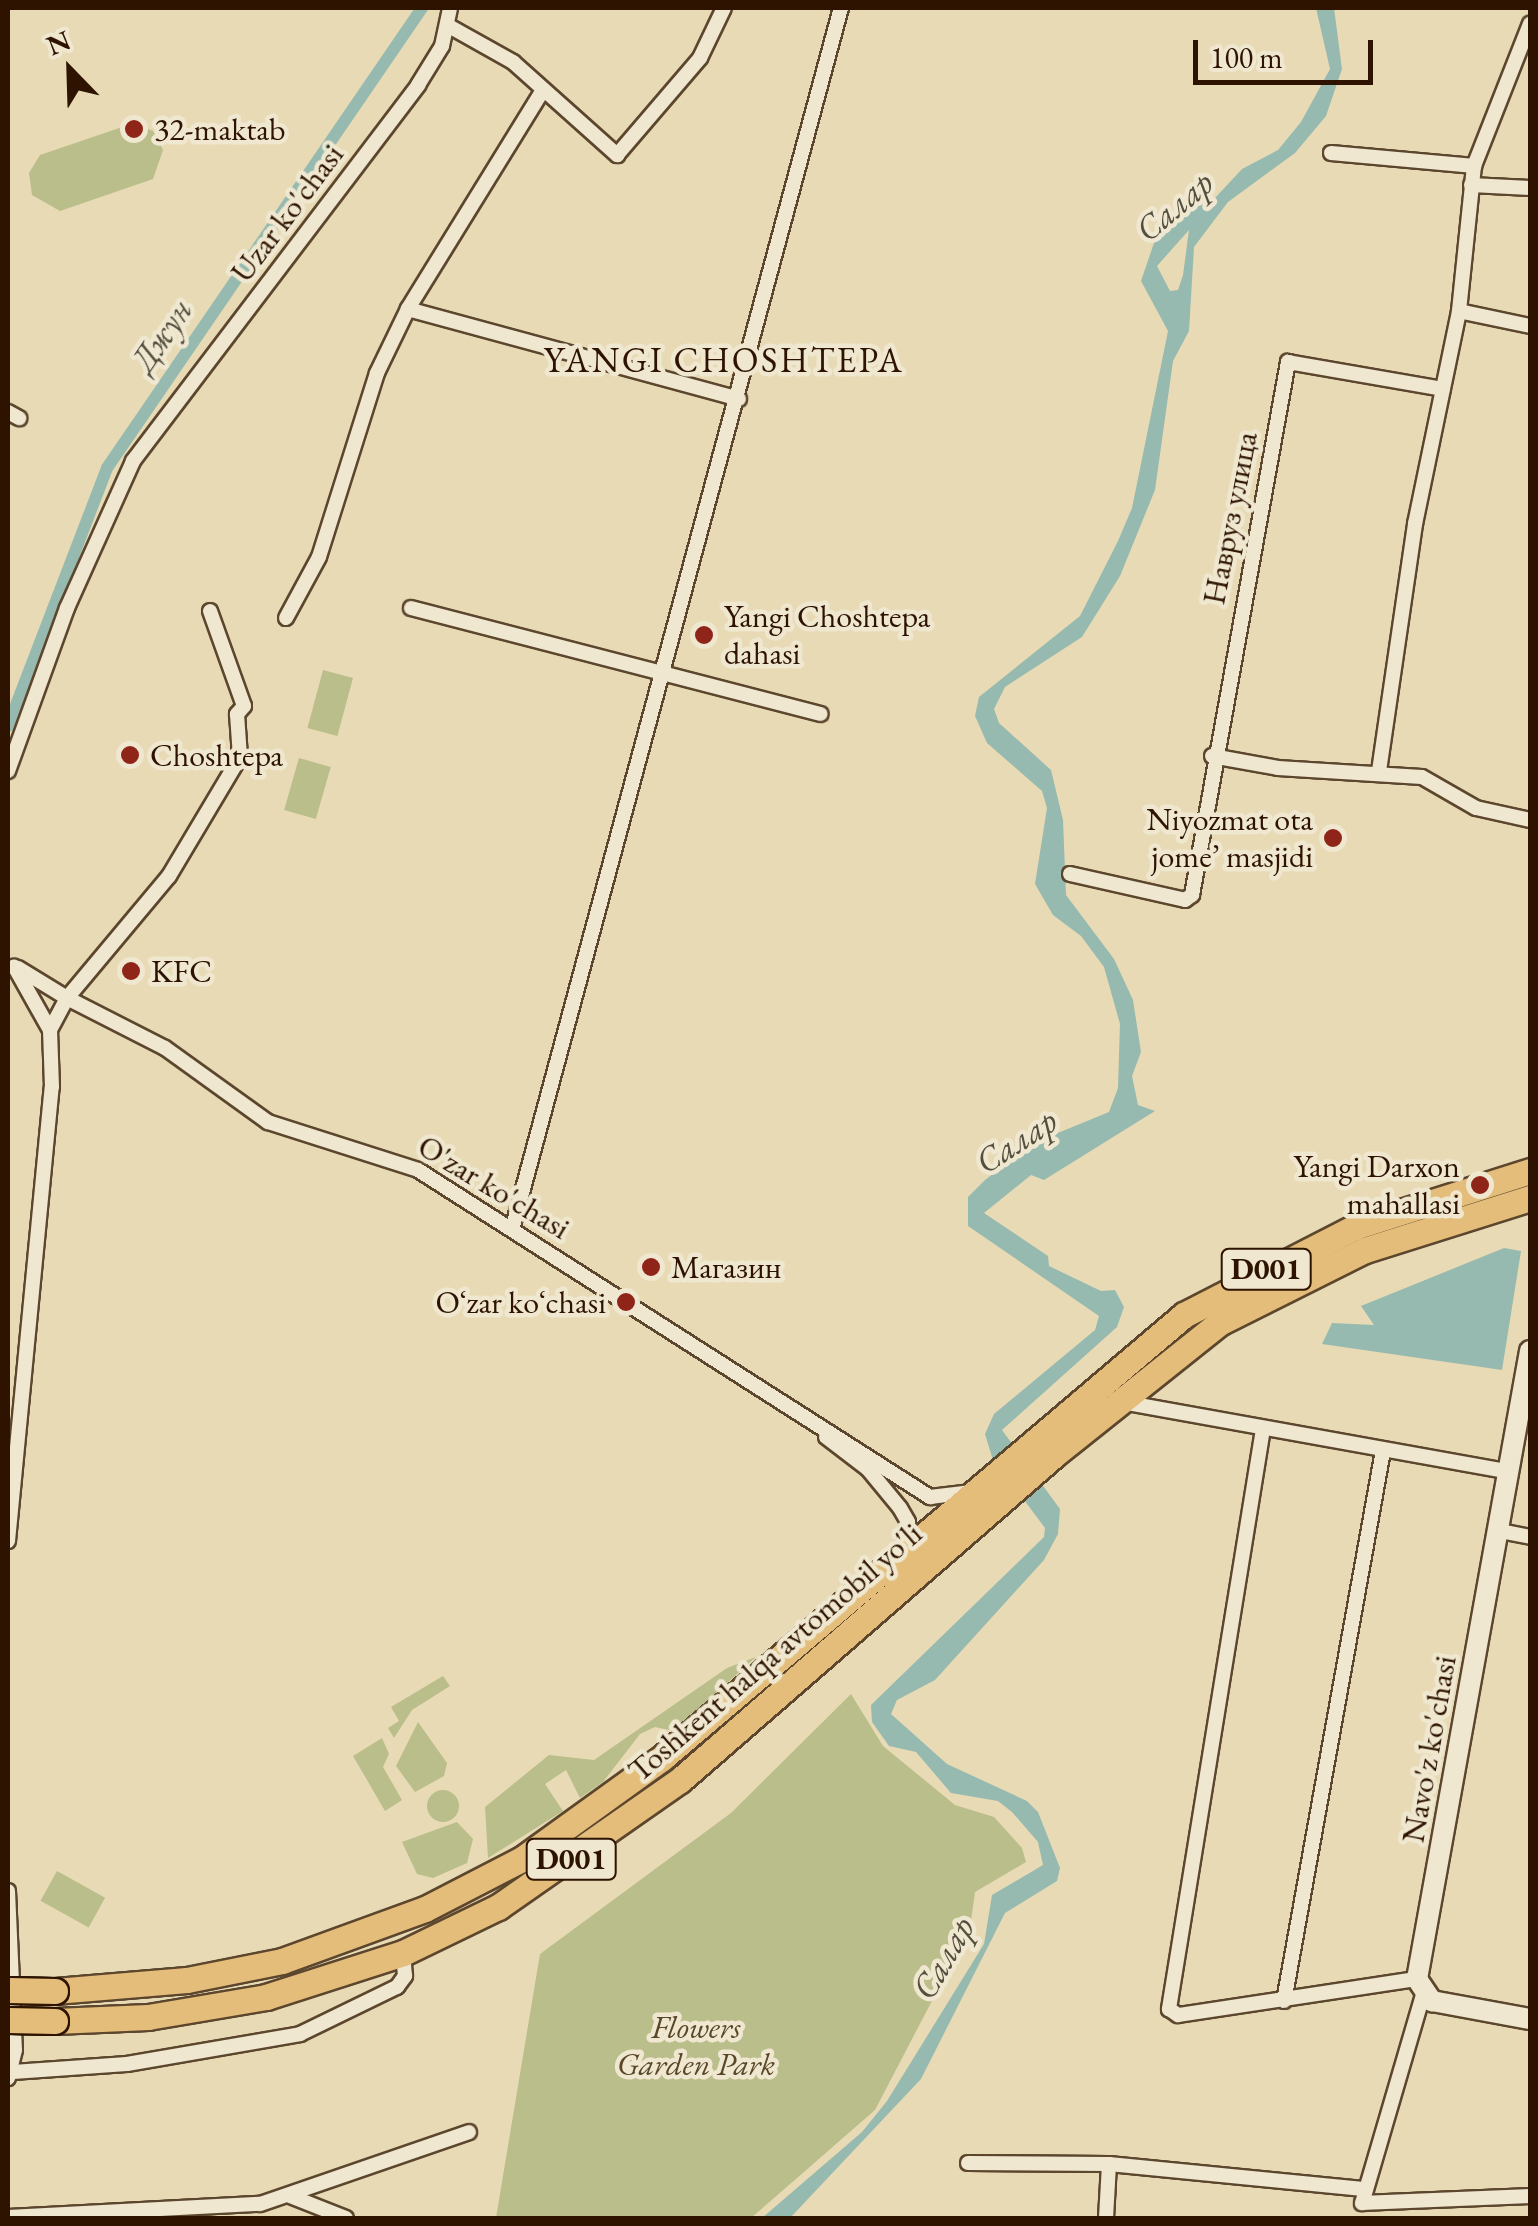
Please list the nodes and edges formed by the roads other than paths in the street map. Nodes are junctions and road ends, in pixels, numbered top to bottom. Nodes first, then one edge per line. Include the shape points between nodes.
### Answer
1 (450, 8) edge
2 (724, 8) edge
3 (842, 8) edge
4 (1530, 24) edge
5 (448, 25) junction
6 (544, 90) junction
7 (1331, 153) dead end
8 (1474, 166) junction
9 (1471, 185) junction
10 (1530, 188) edge
11 (408, 310) junction
12 (1459, 311) junction
13 (1530, 326) edge
14 (1443, 388) junction
15 (739, 400) junction
16 (411, 608) dead end
17 (210, 611) dead end
18 (286, 618) dead end
19 (665, 673) junction
20 (820, 714) dead end
21 (1212, 756) junction
22 (8, 771) edge
23 (1379, 771) junction
24 (1530, 820) edge
25 (1070, 874) dead end
26 (11, 963) edge
27 (67, 998) junction
28 (50, 1030) junction
29 (1530, 1171) edge
30 (1530, 1198) edge
31 (514, 1226) junction
32 (1173, 1339) junction
33 (1530, 1351) edge
34 (773, 1398) junction
35 (1118, 1401) junction
36 (1262, 1428) junction
37 (1047, 1445) junction
38 (1383, 1451) junction
39 (1510, 1472) junction
40 (986, 1498) junction
41 (1500, 1531) junction
42 (1530, 1537) edge
43 (8, 1542) edge
44 (902, 1553) junction
45 (662, 1758) junction
46 (680, 1780) junction
47 (8, 1891) edge
48 (403, 1954) junction
49 (1420, 1987) junction
50 (8, 1990) edge
51 (1284, 2001) junction
52 (1530, 2019) edge
53 (8, 2020) edge
54 (10, 2075) edge
55 (469, 2132) dead end
56 (968, 2163) dead end
57 (1109, 2164) junction
58 (1366, 2189) junction
59 (290, 2196) junction
60 (1530, 2196) edge
61 (8, 2218) edge
62 (346, 2218) edge
63 (1106, 2218) edge

1 - 5 street, Uzar ko'chasi
2 - 6 street via 700,58 617,154
3 - 15 street
4 - 8 street
5 - 6 street via 513,62
5 - 22 street, Uzar ko'chasi via 418,86 133,461 68,608
6 - 11 street
7 - 8 street
8 - 9 street
9 - 10 street
9 - 12 street
11 - 15 street
11 - 18 street via 376,373 319,556
12 - 13 street
12 - 14 street
14 - 21 street, Навруз улица via 1288,362
14 - 23 street via 1415,524
15 - 19 street
16 - 19 street
17 - 27 street via 244,706 237,714 240,757 169,876
19 - 20 street
19 - 31 street
21 - 23 street via 1278,768
21 - 25 street, Навруз улица via 1192,895 1186,900
23 - 24 street via 1422,777 1476,808
26 - 27 street
26 - 28 street
27 - 28 street
27 - 31 street, O'zar ko'chasi via 165,1048 268,1122 398,1160
28 - 43 street via 52,1087
29 - 32 highway, Toshkent halqa avtomobil yo'li / D001 via 1328,1238
30 - 32 highway, Toshkent halqa avtomobil yo'li / D001 via 1364,1250
31 - 34 street, O'zar ko'chasi
32 - 35 highway, Toshkent halqa avtomobil yo'li / D001
32 - 37 highway, Toshkent halqa avtomobil yo'li / D001
33 - 39 street, Navo'z ko'chasi
34 - 40 street, O'zar ko'chasi via 930,1497
34 - 44 street, O'zar ko'chasi via 883,1486 908,1522
35 - 36 street
35 - 37 highway, Toshkent halqa avtomobil yo'li / D001
36 - 38 street
36 - 51 street via 1172,2014
37 - 40 highway, Toshkent halqa avtomobil yo'li
38 - 39 street
38 - 51 street
39 - 41 street, Navo'z ko'chasi
40 - 44 highway, Toshkent halqa avtomobil yo'li / D001
40 - 46 highway, Toshkent halqa avtomobil yo'li / D001
41 - 42 street
41 - 49 street, Navo'z ko'chasi
44 - 45 highway, Toshkent halqa avtomobil yo'li / D001
45 - 46 highway
45 - 50 highway, Toshkent halqa avtomobil yo'li / D001, bridge via 522,1859 385,1926 235,1972
46 - 48 highway, Toshkent halqa avtomobil yo'li / D001 via 535,1884
47 - 54 street
48 - 53 highway, Toshkent halqa avtomobil yo'li / D001, bridge via 227,2005
48 - 54 street via 402,1982 300,2034 127,2064
49 - 51 street
49 - 52 street
49 - 58 street
55 - 59 street
56 - 57 street
57 - 58 street
57 - 63 street
58 - 60 street via 1362,2203
59 - 61 street via 230,2208
59 - 62 street

